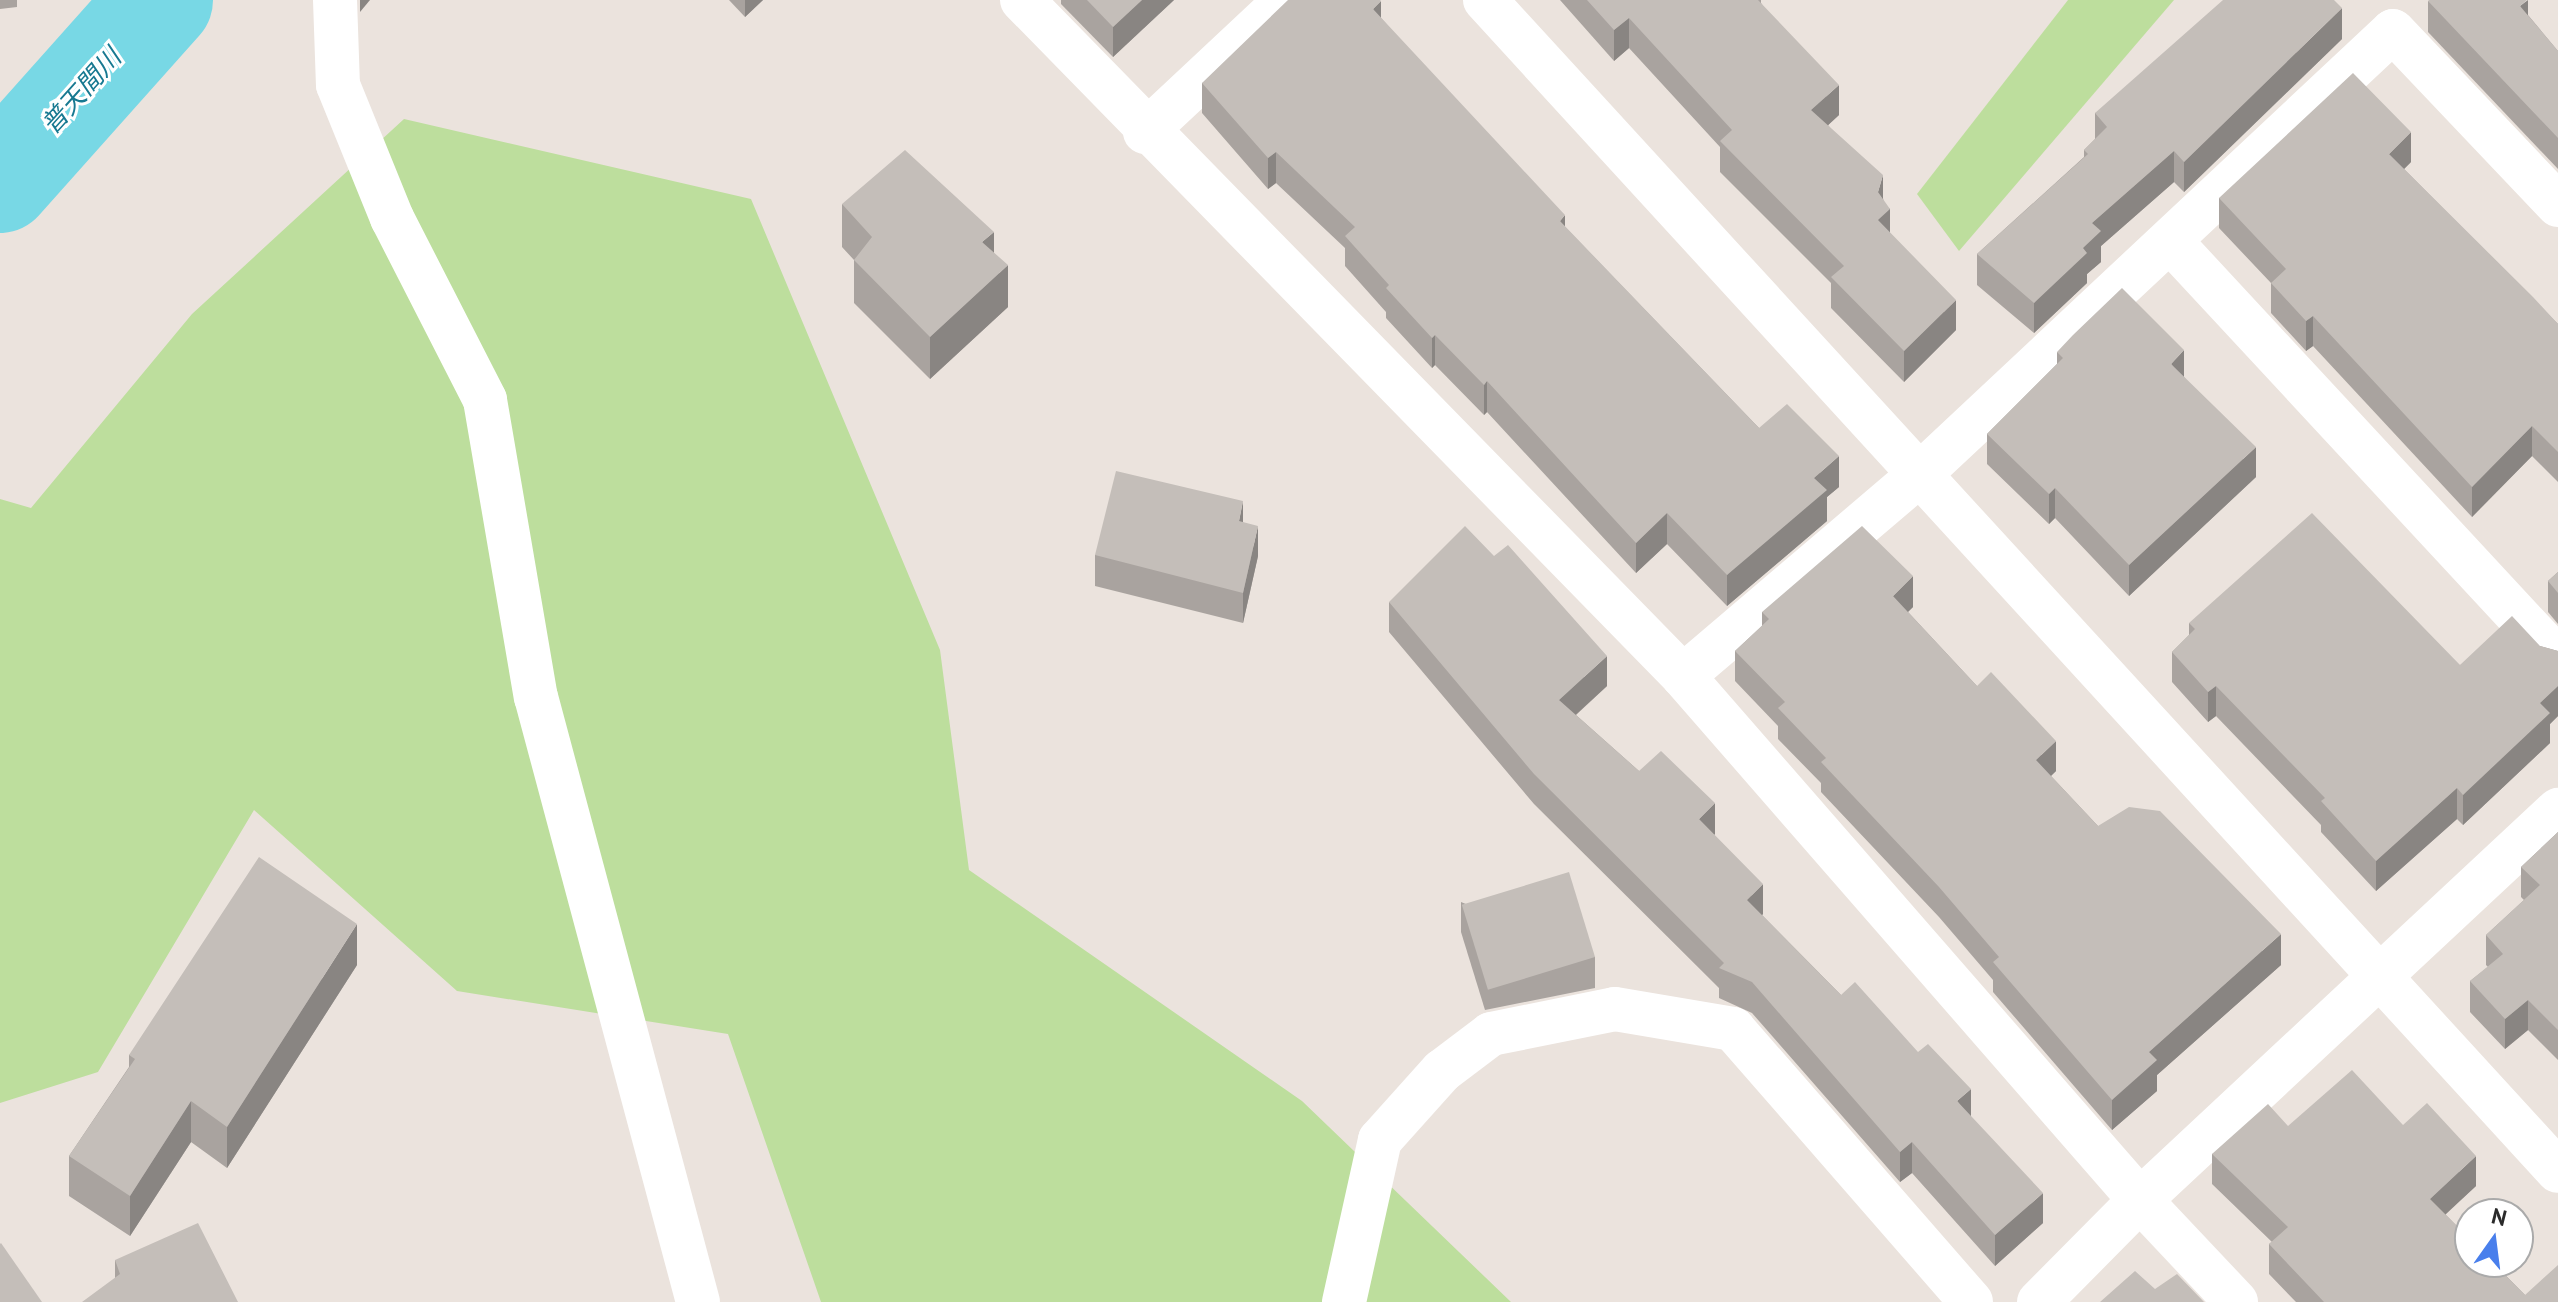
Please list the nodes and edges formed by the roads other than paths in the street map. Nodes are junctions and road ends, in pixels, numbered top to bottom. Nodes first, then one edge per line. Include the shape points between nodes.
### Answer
1 (335, 0) edge
2 (1022, 0) edge
3 (1286, 0) edge
4 (1485, 0) edge
5 (1145, 132) junction
6 (2558, 205) edge
7 (2172, 243) junction
8 (1919, 475) junction
9 (2558, 659) edge
10 (1683, 676) junction
11 (2558, 810) edge
12 (2381, 977) junction
13 (2558, 1171) edge
14 (2140, 1200) junction
15 (698, 1302) edge
16 (1344, 1302) edge
17 (1971, 1302) edge
18 (2039, 1302) edge
19 (2236, 1302) edge

1 - 15 street via 338,85 392,218 485,400 536,697
2 - 5 street
3 - 5 street
4 - 8 street
5 - 10 street
6 - 7 street via 2393,31
7 - 8 street
7 - 9 street
8 - 10 street
8 - 12 street
10 - 14 street
11 - 12 street
12 - 13 street
12 - 14 street
14 - 18 street
14 - 19 street
16 - 17 street via 1380,1140 1442,1071 1491,1034 1615,1009 1733,1029

